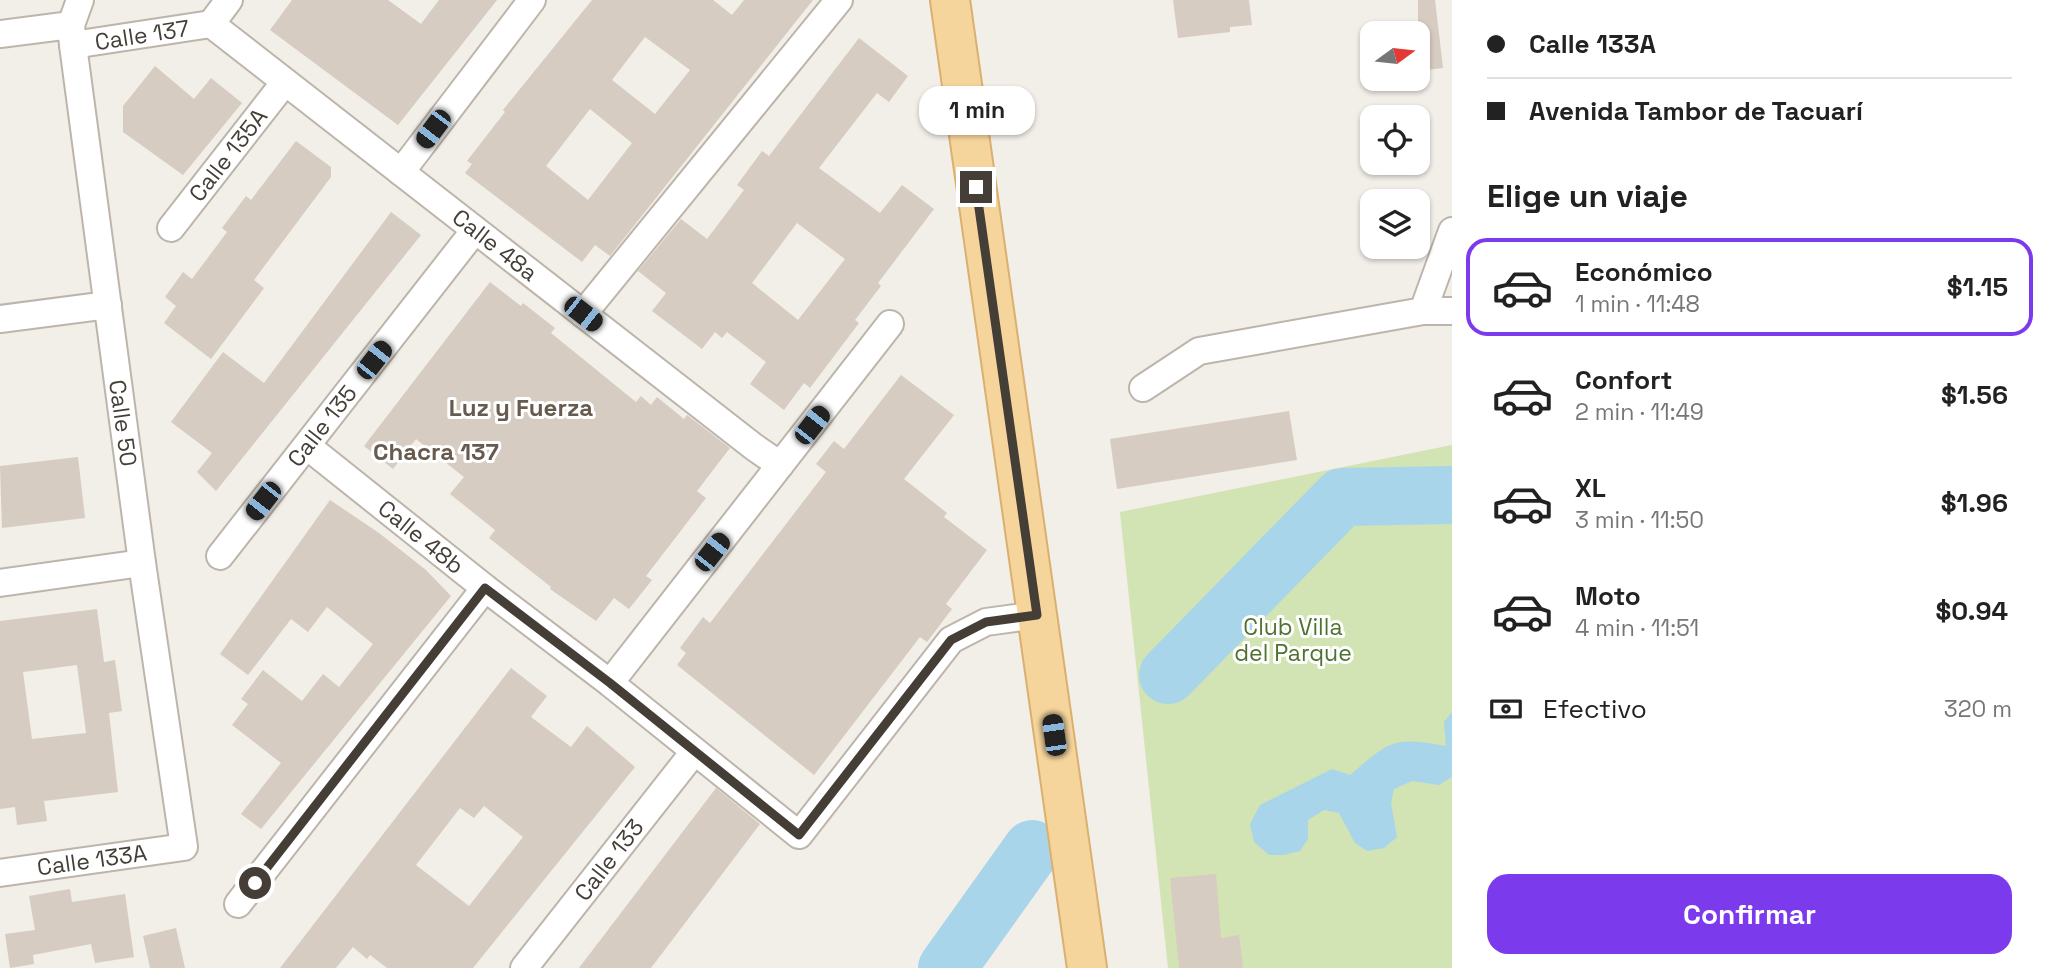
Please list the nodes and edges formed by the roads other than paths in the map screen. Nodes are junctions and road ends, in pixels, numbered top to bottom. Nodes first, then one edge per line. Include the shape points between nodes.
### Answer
1 (79, 0) edge
2 (229, 0) edge
3 (532, 0) edge
4 (839, 0) edge
5 (950, 0) edge
6 (211, 24) junction
7 (0, 34) edge
8 (72, 35) junction
9 (285, 82) junction
10 (401, 172) junction
11 (171, 229) dead end
12 (475, 230) junction
13 (1452, 231) edge
14 (108, 305) junction
15 (1452, 310) edge
16 (1423, 311) junction
17 (583, 314) junction
18 (0, 319) edge
19 (890, 324) dead end
20 (1143, 388) dead end
21 (307, 446) junction
22 (780, 465) junction
23 (220, 556) dead end
24 (142, 563) junction
25 (0, 583) edge
26 (485, 588) junction
27 (1037, 615) junction
28 (610, 683) junction
29 (694, 752) junction
30 (184, 847) joint
31 (0, 873) edge
32 (238, 904) dead end
33 (523, 968) edge
34 (1087, 968) edge

1 - 8 street, Calle 50
2 - 6 street
3 - 10 street
4 - 17 street
5 - 27 main road
6 - 8 street, Calle 137
6 - 9 street, Calle 48a
7 - 8 street, Calle 137
8 - 14 street, Calle 50
9 - 10 street, Calle 48a
9 - 11 street, Calle 135A
10 - 12 street, Calle 48a
12 - 17 street, Calle 48a
12 - 21 street, Calle 135
13 - 16 street
14 - 18 street
14 - 24 street, Calle 50
15 - 16 street
16 - 20 street via 1199,351
17 - 22 street, Calle 48a
19 - 22 street
21 - 23 street, Calle 135
21 - 26 street, Calle 48b
22 - 28 street
24 - 25 street
24 - 30 street, Calle 50
26 - 28 street, Calle 48b
26 - 32 street
27 - 29 street, Calle 48b via 986,622 951,640 799,835
27 - 34 main road
28 - 29 street, Calle 48b
29 - 33 street, Calle 133
30 - 31 street, Calle 133A

